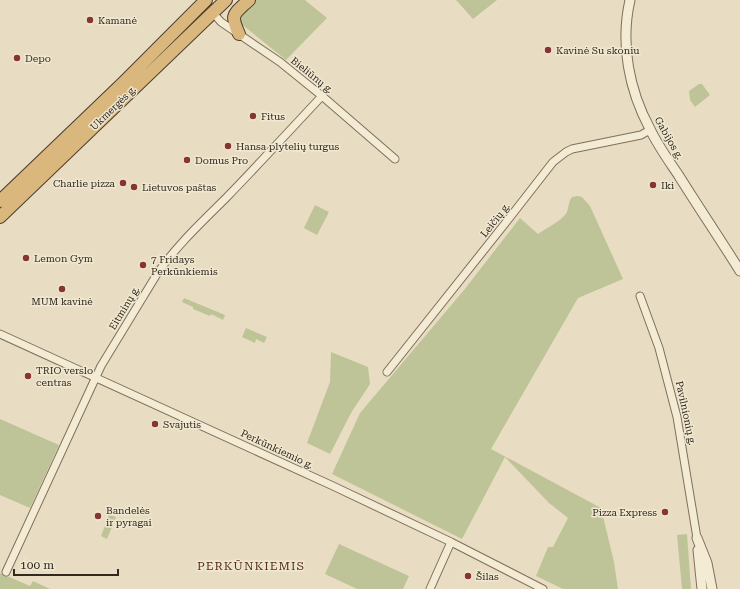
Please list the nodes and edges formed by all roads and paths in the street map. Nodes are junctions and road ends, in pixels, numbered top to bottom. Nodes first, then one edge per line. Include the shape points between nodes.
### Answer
1 (226, 0) edge
2 (249, 0) edge
3 (630, 0) edge
4 (202, 4) edge
5 (213, 13) junction
6 (239, 34) junction
7 (322, 96) junction
8 (650, 130) junction
9 (395, 159) dead end
10 (0, 201) edge
11 (0, 217) edge
12 (740, 271) edge
13 (640, 296) dead end
14 (0, 334) edge
15 (387, 372) dead end
16 (96, 377) junction
17 (697, 538) junction
18 (451, 542) junction
19 (6, 572) dead end
20 (430, 589) edge
21 (543, 589) edge
22 (702, 589) edge
23 (712, 589) edge

1 - 5 highway, Ukmergės g.
2 - 6 highway via 233,18
3 - 8 street, Gabijos g. via 626,28 628,68 634,93
4 - 5 highway
4 - 10 highway, Ukmergės g.
5 - 6 street, Bieliūnų g.
5 - 11 highway, Ukmergės g.
6 - 7 street, Bieliūnų g. via 280,62
7 - 9 street, Bieliūnų g.
7 - 16 street, Eitminų g. via 165,261
8 - 12 street, Gabijos g.
8 - 15 street, Leičių g. via 641,135 572,149 553,162
13 - 17 street, Pavilnionių g. via 659,348 677,417
14 - 16 street, Perkūnkiemio g.
16 - 18 street, Perkūnkiemio g.
16 - 19 street, Eitminų g.
17 - 22 street, Pavilnionių g.
17 - 23 street, Pavilnionių g. via 707,563
18 - 20 street
18 - 21 street, Perkūnkiemio g.

